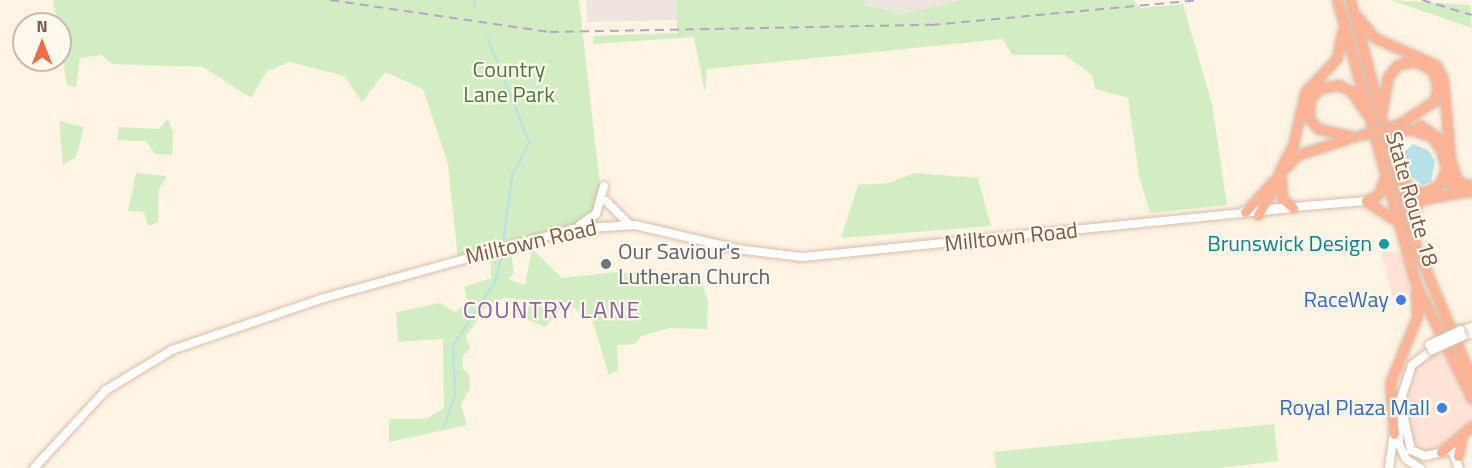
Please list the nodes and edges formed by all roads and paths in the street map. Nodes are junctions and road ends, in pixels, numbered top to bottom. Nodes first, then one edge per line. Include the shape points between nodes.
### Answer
1 (1337, 0) edge
2 (1352, 5) edge
3 (1342, 23) junction
4 (1382, 118) junction
5 (1371, 123) junction
6 (1396, 128) junction
7 (1359, 137) junction
8 (1450, 156) junction
9 (1393, 165) junction
10 (1281, 172) junction
11 (1445, 172) junction
12 (1384, 177) junction
13 (604, 186) dead end
14 (1469, 190) edge
15 (606, 201) dead end
16 (1366, 201) junction
17 (1268, 207) junction
18 (1293, 208) junction
19 (1245, 212) junction
20 (1258, 215) junction
21 (1227, 216) junction
22 (635, 225) junction
23 (1398, 227) junction
24 (1410, 227) junction
25 (572, 228) junction
26 (1416, 284) junction
27 (1472, 327) edge
28 (1462, 333) junction
29 (1472, 334) edge
30 (1430, 347) junction
31 (1460, 356) junction
32 (1472, 368) edge
33 (1472, 379) edge
34 (1402, 388) junction
35 (1466, 389) junction
36 (1472, 399) edge
37 (1472, 407) edge
38 (1472, 426) edge
39 (1394, 434) junction
40 (1466, 437) edge
41 (1441, 452) junction
42 (1458, 456) junction
43 (34, 468) edge
44 (1389, 468) edge
45 (1420, 468) edge
46 (1460, 468) edge

1 - 3 highway, State Route 18
2 - 4 highway, State Route 18
2 - 8 highway via 1375,38 1436,65 1443,78
3 - 5 highway, State Route 18
3 - 10 highway via 1337,58 1305,92 1293,145
4 - 6 highway via 1390,72 1402,63 1423,63 1436,77 1436,97 1421,114
4 - 9 highway, State Route 18
5 - 7 highway via 1348,88 1329,85 1316,91 1308,108 1314,126 1328,134
5 - 12 highway, State Route 18
6 - 7 highway, bridge
6 - 8 highway via 1434,131
6 - 11 highway via 1432,137 1441,150
7 - 10 highway via 1313,153
8 - 14 highway via 1457,181
9 - 11 highway via 1418,192 1436,188
9 - 24 highway, State Route 18
10 - 17 highway
10 - 18 highway via 1280,194
10 - 19 highway via 1261,200
11 - 14 highway via 1450,184
12 - 16 highway via 1380,192
12 - 23 highway, State Route 18
13 - 25 street via 596,214
14 - 24 highway via 1416,201
15 - 22 street via 619,220
16 - 18 street, Milltown Road
16 - 23 highway via 1388,212
17 - 18 street, Milltown Road
17 - 19 street, Milltown Road
17 - 20 highway
18 - 20 street, Milltown Road
19 - 21 street, Milltown Road
20 - 21 street, Milltown Road
21 - 22 street, Milltown Road via 802,257 737,249
22 - 25 street, Milltown Road
23 - 26 highway, State Route 18
24 - 31 highway, State Route 18
25 - 43 street, Milltown Road via 324,298 172,350 106,390
26 - 35 highway, State Route 18
26 - 39 highway via 1417,317 1390,383
27 - 28 street
28 - 29 street
28 - 30 street, bridge
30 - 34 street via 1412,365
30 - 39 street via 1399,380
31 - 32 highway
31 - 33 highway, State Route 18
34 - 41 street via 1406,442 1425,456
34 - 45 street via 1399,444 1407,459
35 - 36 highway, State Route 18
35 - 37 highway
38 - 40 highway
39 - 44 street
40 - 41 highway
40 - 42 highway
41 - 42 street via 1452,450
42 - 46 street

